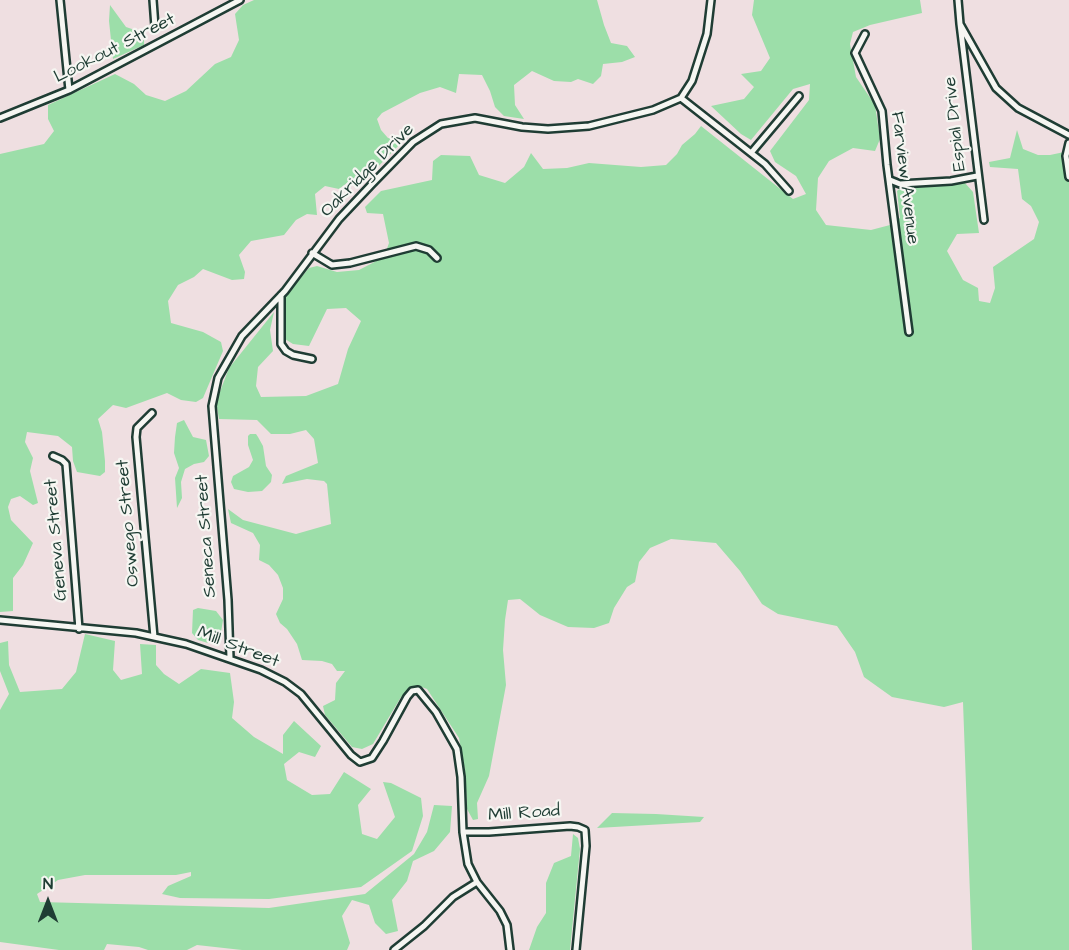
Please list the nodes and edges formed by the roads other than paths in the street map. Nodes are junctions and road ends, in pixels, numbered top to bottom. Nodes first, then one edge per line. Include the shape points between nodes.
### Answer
1 (60, 0) edge
2 (153, 0) edge
3 (240, 0) edge
4 (711, 0) edge
5 (958, 0) edge
6 (960, 24) junction
7 (155, 27) dead end
8 (865, 34) dead end
9 (69, 90) junction
10 (799, 96) dead end
11 (681, 98) junction
12 (0, 118) edge
13 (1069, 135) edge
14 (1069, 143) edge
15 (751, 153) junction
16 (977, 176) junction
17 (1069, 177) edge
18 (890, 180) junction
19 (789, 190) dead end
20 (984, 220) dead end
21 (312, 253) junction
22 (437, 258) dead end
23 (281, 295) junction
24 (909, 332) dead end
25 (312, 359) dead end
26 (212, 413) joint
27 (152, 414) dead end
28 (53, 456) dead end
29 (0, 620) edge
30 (79, 629) junction
31 (154, 637) junction
32 (230, 658) junction
33 (463, 832) junction
34 (477, 882) junction
35 (394, 950) edge
36 (510, 950) edge
37 (576, 950) edge

1 - 9 street
2 - 7 street
3 - 9 street, Lookout Street
4 - 11 street via 701,53 692,81
5 - 6 street, Espial Drive
6 - 13 street via 990,79 1009,102
6 - 16 street, Espial Drive
8 - 18 street, Farview Avenue via 855,53 881,106
9 - 12 street, Lookout Street
10 - 15 street
11 - 15 street
11 - 21 street, Oakridge Drive via 653,110 589,126 548,129 475,118 441,124 413,142
14 - 17 street
15 - 19 street
16 - 18 street via 930,183 900,184
16 - 20 street, Espial Drive
18 - 24 street, Farview Avenue
21 - 22 street via 332,265 417,246
21 - 23 street, Oakridge Drive
23 - 25 street via 281,344 293,355
23 - 26 street, Oakridge Drive via 242,336 230,356 214,389
26 - 32 street, Seneca Street
27 - 31 street, Oswego Street via 137,428 136,436
28 - 30 street, Geneva Street via 66,464
29 - 30 street, Mill Street
30 - 31 street, Mill Street
31 - 32 street, Mill Street
32 - 33 street, Mill Street via 301,693 360,762 372,758 407,697 418,690 457,749
33 - 34 street via 468,864
33 - 37 street, Mill Road via 570,826 585,830
34 - 35 street via 453,897
34 - 36 street via 507,925

